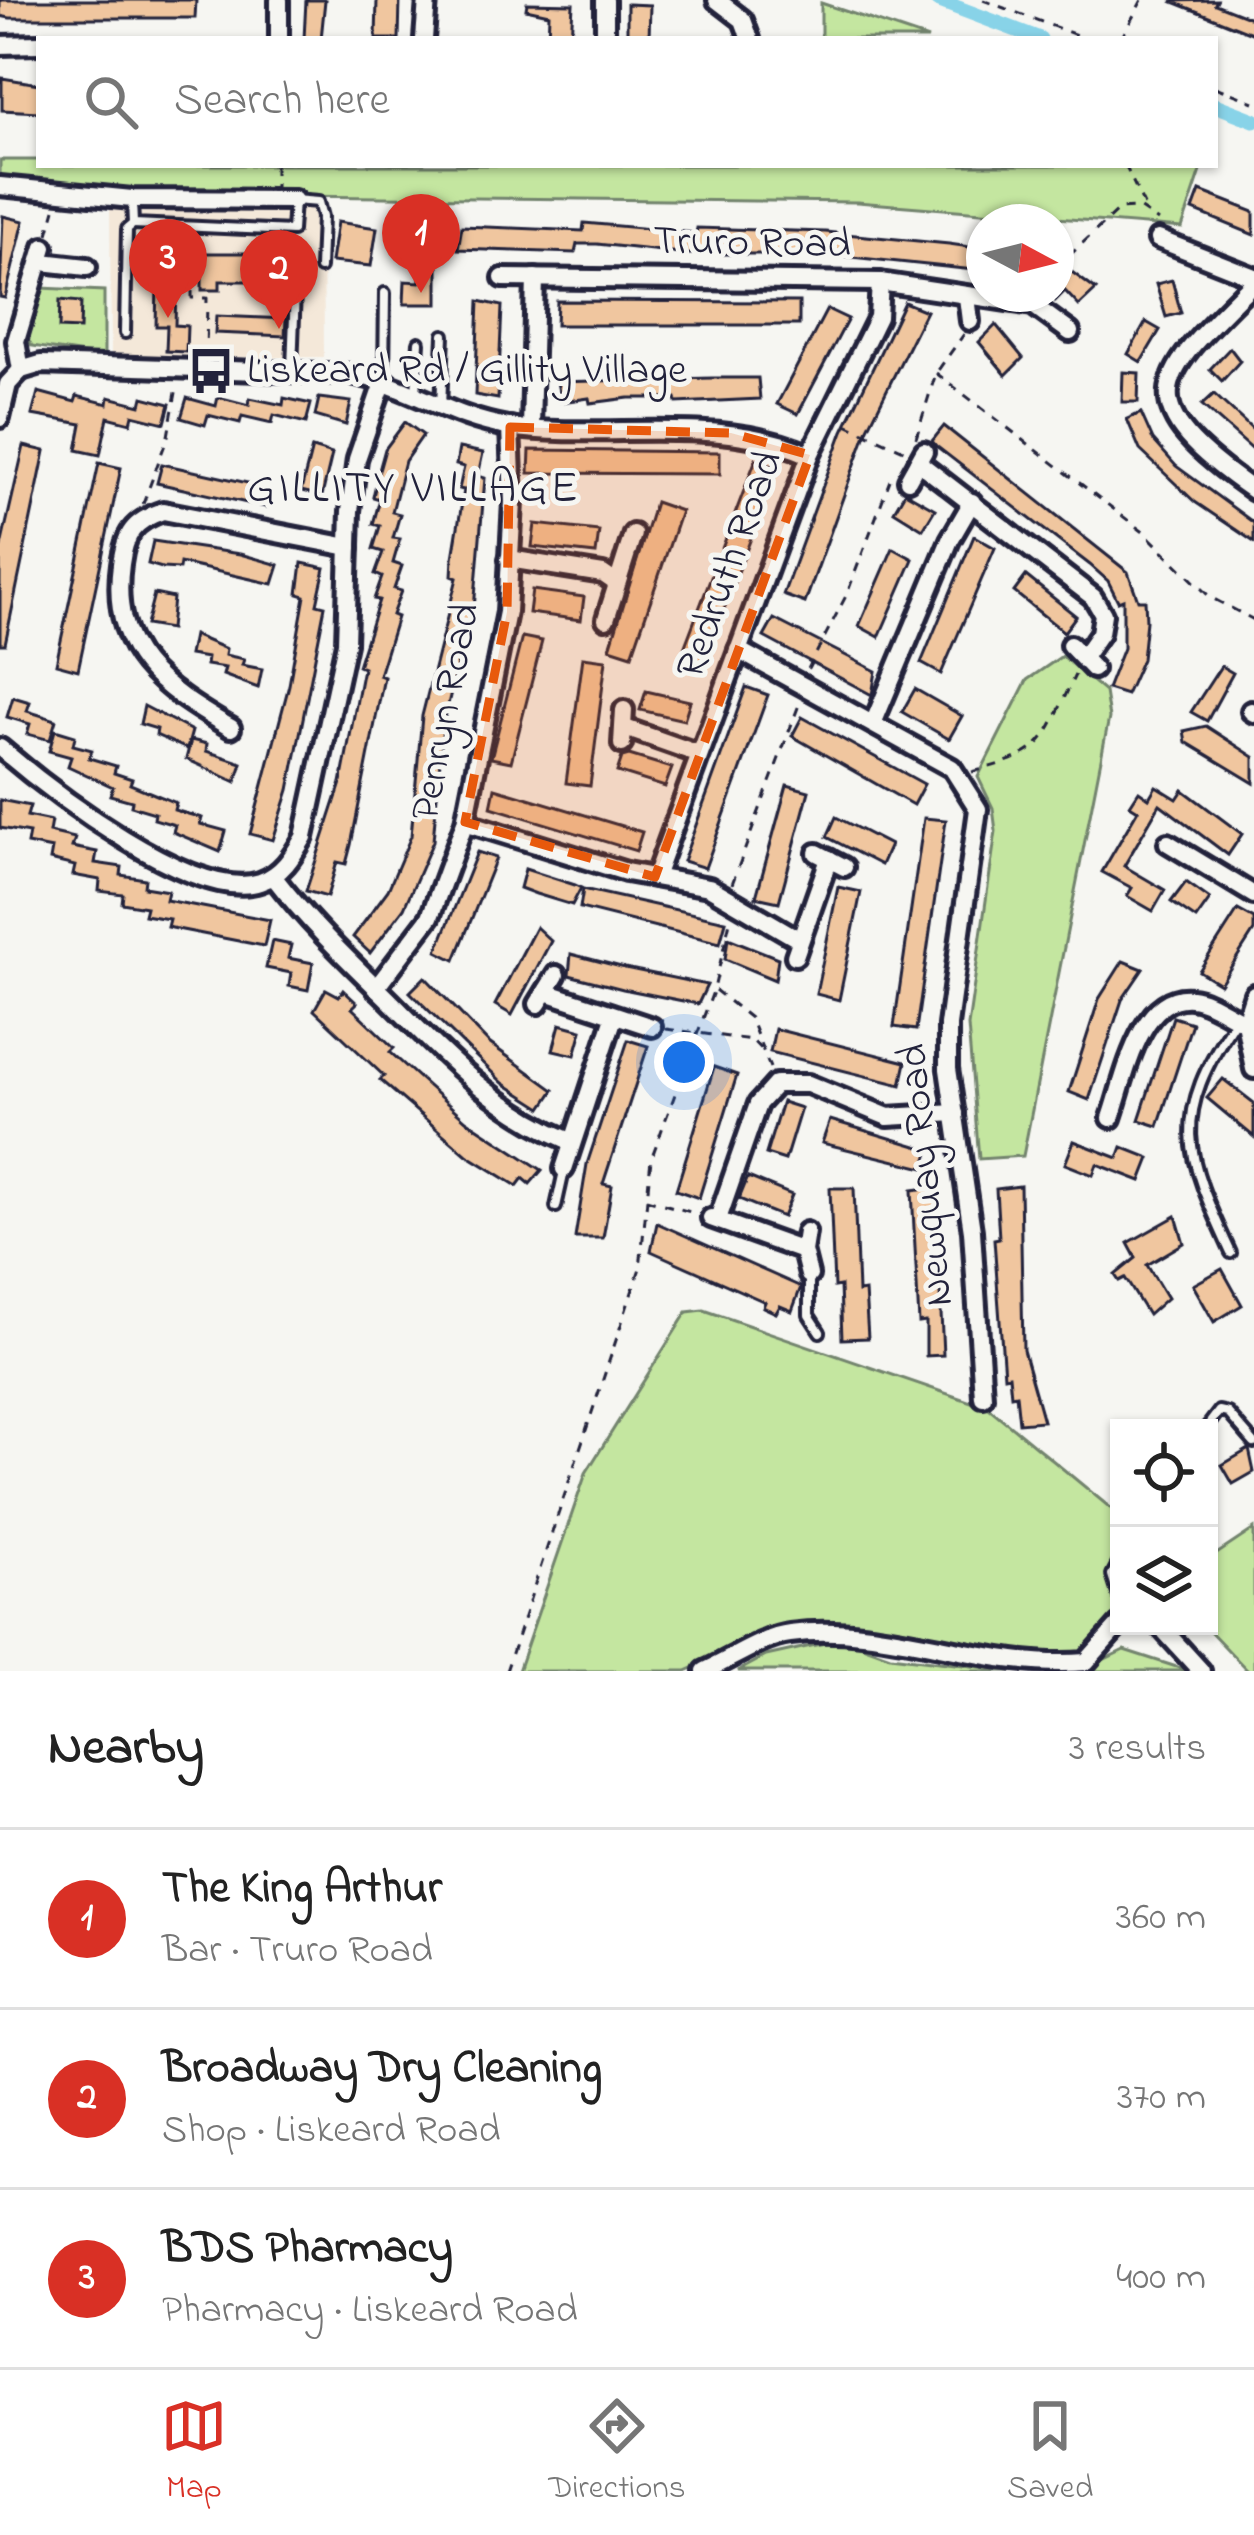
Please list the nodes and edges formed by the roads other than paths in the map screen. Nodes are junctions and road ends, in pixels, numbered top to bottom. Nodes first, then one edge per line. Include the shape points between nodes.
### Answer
1 (278, 0) edge
2 (427, 0) edge
3 (605, 0) edge
4 (717, 0) edge
5 (279, 36) edge
6 (424, 36) edge
7 (605, 36) edge
8 (749, 36) edge
9 (36, 44) edge
10 (0, 45) edge
11 (0, 186) edge
12 (132, 200) junction
13 (294, 200) junction
14 (134, 224) junction
15 (1158, 230) road end
16 (296, 263) dead end
17 (87, 267) dead end
18 (320, 268) dead end
19 (503, 278) dead end
20 (535, 278) junction
21 (1254, 280) edge
22 (880, 282) junction
23 (385, 293) dead end
24 (966, 296) edge
25 (969, 312) edge
26 (1047, 312) edge
27 (970, 321) road end
28 (1070, 332) dead end
29 (125, 333) dead end
30 (444, 335) dead end
31 (419, 342) dead end
32 (292, 369) junction
33 (21, 370) junction
34 (384, 380) junction
35 (416, 396) junction
36 (441, 409) junction
37 (0, 418) edge
38 (509, 427) junction
39 (531, 428) junction
40 (810, 455) junction
41 (908, 480) dead end
42 (1254, 491) edge
43 (972, 502) junction
44 (633, 534) dead end
45 (349, 547) junction
46 (509, 559) junction
47 (616, 583) junction
48 (606, 619) dead end
49 (738, 650) junction
50 (1082, 656) road end
51 (226, 719) dead end
52 (873, 724) junction
53 (623, 727) dead end
54 (0, 748) edge
55 (699, 754) junction
56 (465, 822) junction
57 (1168, 843) dead end
58 (1189, 856) junction
59 (830, 860) dead end
60 (1176, 873) dead end
61 (273, 876) junction
62 (655, 878) junction
63 (1254, 896) edge
64 (376, 988) junction
65 (547, 990) dead end
66 (1254, 994) edge
67 (614, 1017) junction
68 (1240, 1020) junction
69 (652, 1027) road end
70 (1254, 1069) edge
71 (955, 1113) junction
72 (1112, 1122) dead end
73 (570, 1141) junction
74 (564, 1169) joint
75 (556, 1207) dead end
76 (1231, 1253) dead end
77 (809, 1275) joint
78 (820, 1332) dead end
79 (983, 1397) dead end
80 (1213, 1419) edge
81 (1254, 1443) edge
82 (1110, 1635) edge
83 (1168, 1635) edge
84 (705, 1671) edge
85 (1201, 1671) edge

1 - 5 street
2 - 6 street
3 - 7 street
4 - 8 street via 743,20
9 - 10 street
11 - 12 street
12 - 13 street
12 - 14 lane
13 - 14 lane via 292,231
13 - 18 lane via 322,208
14 - 29 lane via 127,229
15 - 21 street
16 - 32 lane
17 - 33 street via 43,255 16,341
19 - 20 street, Truro Road
20 - 22 street, Truro Road
20 - 39 street
21 - 42 street via 1182,354 1168,395 1192,440
22 - 24 street, Truro Road
22 - 40 street, Redruth Road via 878,317
23 - 34 lane
25 - 27 street
26 - 28 street, Truro Road
30 - 36 lane
31 - 35 lane
32 - 33 street
32 - 34 street
33 - 37 street via 8,384
34 - 35 street
34 - 45 street via 358,459
35 - 36 street
36 - 38 street
38 - 39 street
38 - 46 street, Penryn Road
39 - 40 street via 731,433
40 - 49 street, Redruth Road
41 - 43 street via 918,456
43 - 50 street via 1093,597 1103,614 1100,633
43 - 52 street
44 - 47 street
45 - 51 street via 163,511 142,518 125,537 122,628 150,669
45 - 61 street via 346,643 304,837
46 - 47 street
46 - 56 street, Penryn Road via 508,612
47 - 48 street
49 - 52 street
49 - 55 street, Redruth Road
52 - 71 street, Newquay Road via 959,776 978,809 948,1025
53 - 55 street
54 - 61 street via 49,790 172,864 236,886
55 - 62 street, Redruth Road
56 - 62 street
56 - 64 street, Penryn Road via 430,917
57 - 58 street
58 - 60 street
58 - 63 street
59 - 62 street via 797,947 709,887
61 - 64 street via 321,938
64 - 73 street via 460,1074
65 - 67 street
66 - 68 street
67 - 69 street
67 - 73 street
68 - 70 street
68 - 72 street via 1193,998 1156,1010
68 - 76 lane via 1199,1084 1188,1142
71 - 77 street via 888,1117 808,1084 776,1084 758,1104 714,1218 805,1242
71 - 79 street, Newquay Road
73 - 74 street
74 - 75 lane
77 - 78 lane via 809,1315
80 - 81 lane via 1228,1412
82 - 84 street via 1085,1662 1037,1668 893,1642 787,1634
83 - 85 street

